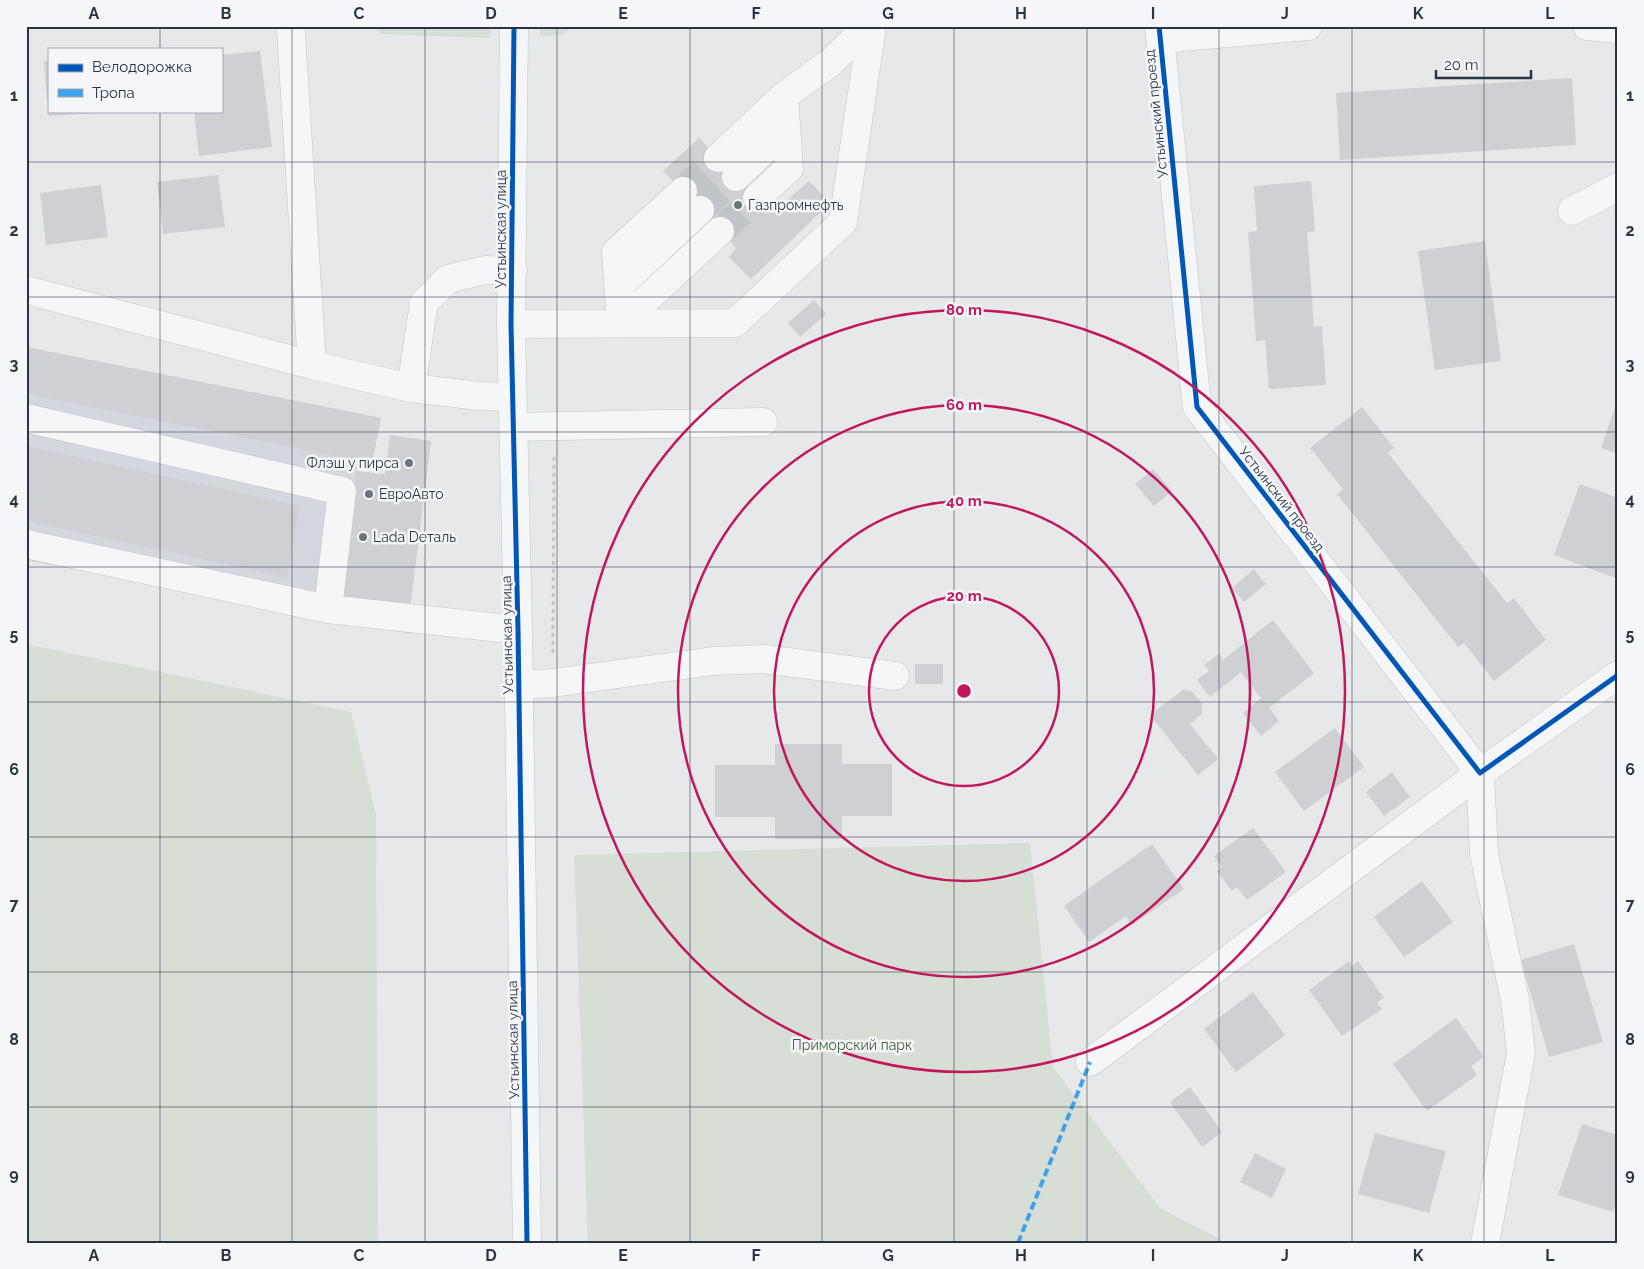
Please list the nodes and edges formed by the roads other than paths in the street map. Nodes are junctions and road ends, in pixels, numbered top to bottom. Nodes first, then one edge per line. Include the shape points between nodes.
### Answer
1 (514, 26) edge
2 (868, 26) edge
3 (872, 26) edge
4 (1308, 26) edge
5 (1587, 26) edge
6 (1618, 29) edge
7 (291, 32) dead end
8 (1159, 32) edge
9 (784, 96) junction
10 (786, 129) junction
11 (1618, 187) edge
12 (757, 198) tunnel mouth
13 (691, 201) tunnel mouth
14 (1572, 211) dead end
15 (720, 231) tunnel mouth
16 (513, 270) junction
17 (26, 290) edge
18 (621, 323) junction
19 (511, 324) junction
20 (312, 366) junction
21 (412, 388) junction
22 (512, 397) junction
23 (26, 418) edge
24 (762, 422) dead end
25 (513, 427) junction
26 (26, 544) edge
27 (328, 609) junction
28 (518, 630) junction
29 (1618, 675) edge
30 (895, 676) dead end
31 (519, 685) junction
32 (1480, 773) junction
33 (1090, 1062) dead end
34 (527, 1243) edge
35 (1485, 1243) edge

1 - 16 street, Устьинская улица
2 - 9 street via 830,63
3 - 18 street via 843,222 735,323
4 - 8 street, Устьинский проезд
5 - 6 street
7 - 20 street
8 - 32 street, Устьинский проезд via 1197,407
9 - 10 street
9 - 10 street via 727,167
10 - 12 street via 789,168
11 - 14 street
13 - 18 street via 616,252
15 - 18 street
16 - 19 street, Устьинская улица
16 - 21 street via 485,270 448,279 424,303
17 - 20 street
18 - 19 street
19 - 22 street, Устьинская улица
20 - 21 street
21 - 22 street
22 - 25 street, Устьинская улица
23 - 27 street via 342,491
24 - 25 street
25 - 28 street, Устьинская улица
26 - 27 street
27 - 28 street
28 - 31 street, Устьинская улица
29 - 32 street
30 - 31 street via 764,659
31 - 34 street, Устьинская улица
32 - 33 street
32 - 35 street via 1484,854 1515,1000 1521,1053

